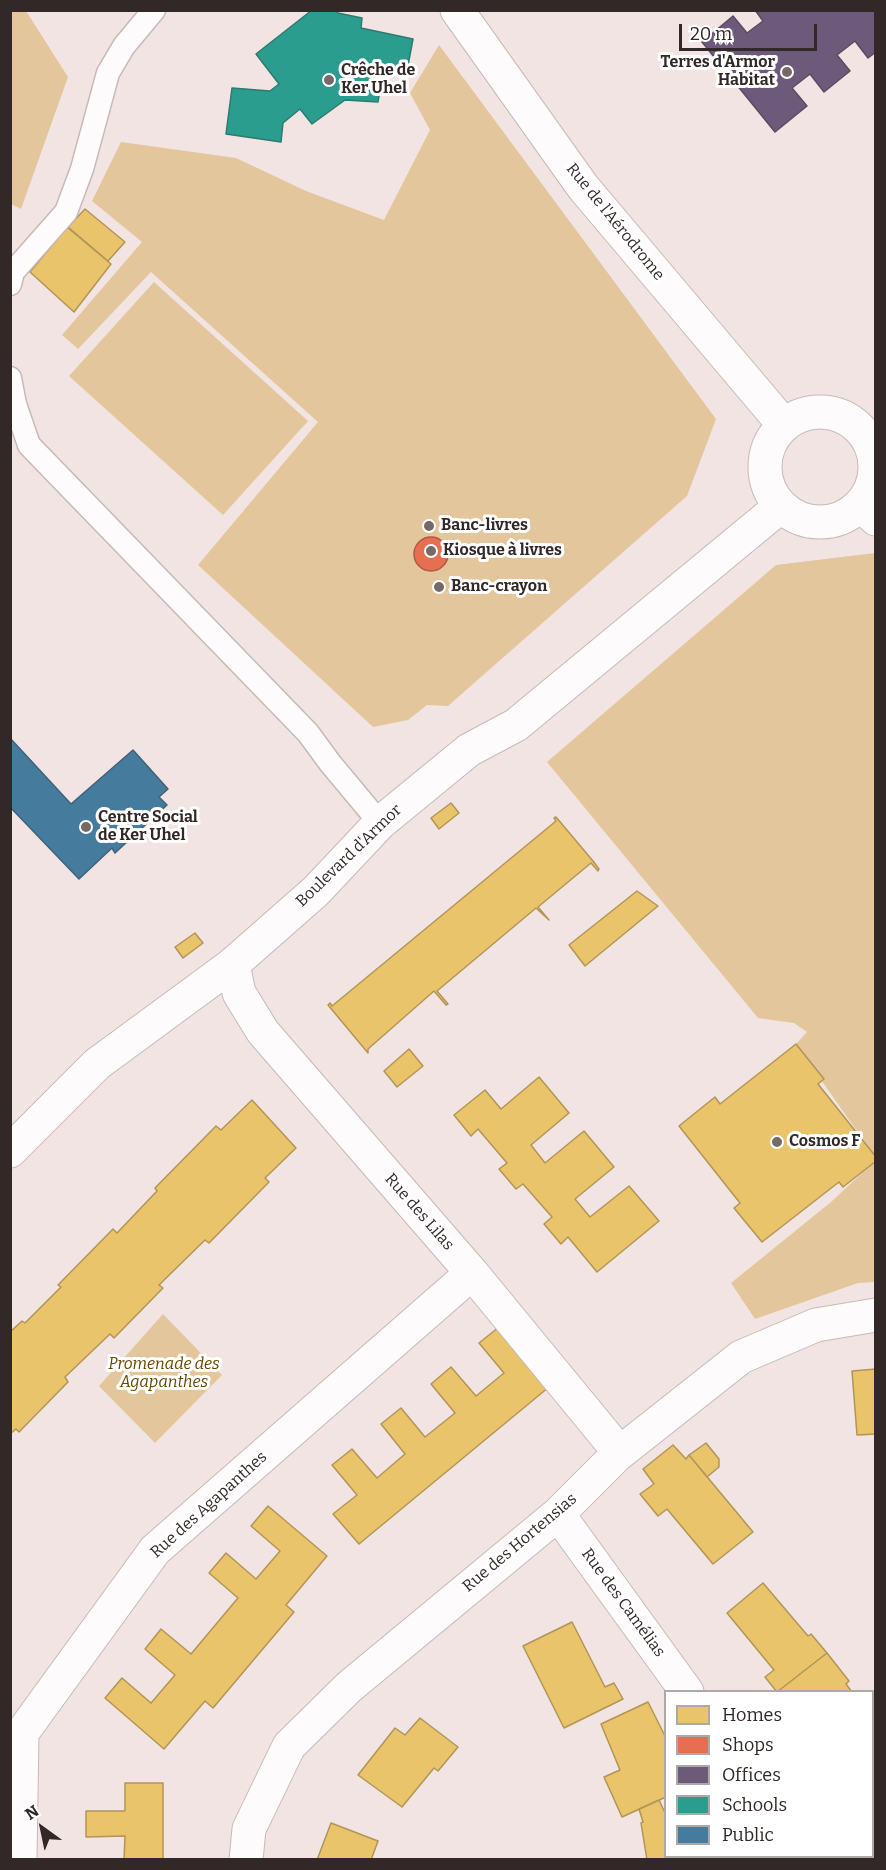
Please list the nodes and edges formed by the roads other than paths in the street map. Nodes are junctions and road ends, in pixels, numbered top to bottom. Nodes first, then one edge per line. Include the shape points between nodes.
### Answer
1 (154, 10) edge
2 (457, 10) edge
3 (10, 284) edge
4 (10, 378) edge
5 (784, 425) junction
6 (871, 432) edge
7 (781, 507) junction
8 (868, 512) edge
9 (380, 823) junction
10 (233, 964) junction
11 (10, 1150) edge
12 (472, 1273) junction
13 (876, 1315) edge
14 (618, 1455) junction
15 (558, 1514) junction
16 (686, 1690) edge
17 (20, 1860) edge
18 (246, 1860) edge

1 - 3 lane via 108,73 66,212 13,272
2 - 5 street, Rue de l'Aérodrome via 583,186
4 - 9 lane via 29,445 308,733
5 - 6 street via 800,415 819,411 837,414
5 - 7 street via 772,439 765,474 770,492
6 - 8 street via 875,472
7 - 8 street via 812,521 830,522
7 - 9 street, Boulevard d'Armor via 516,725 469,750
9 - 10 street, Boulevard d'Armor via 316,891
10 - 11 street, Boulevard d'Armor via 97,1064
10 - 12 street, Rue des Lilas via 239,993 263,1032
12 - 14 street, Rue des Lilas
12 - 17 street, Rue des Agapanthes via 155,1550 22,1733
13 - 14 street, Rue des Hortensias via 816,1325 741,1357
14 - 15 street, Rue des Hortensias
15 - 16 street, Rue des Camélias
15 - 18 street, Rue des Hortensias via 358,1680 289,1746 249,1829

